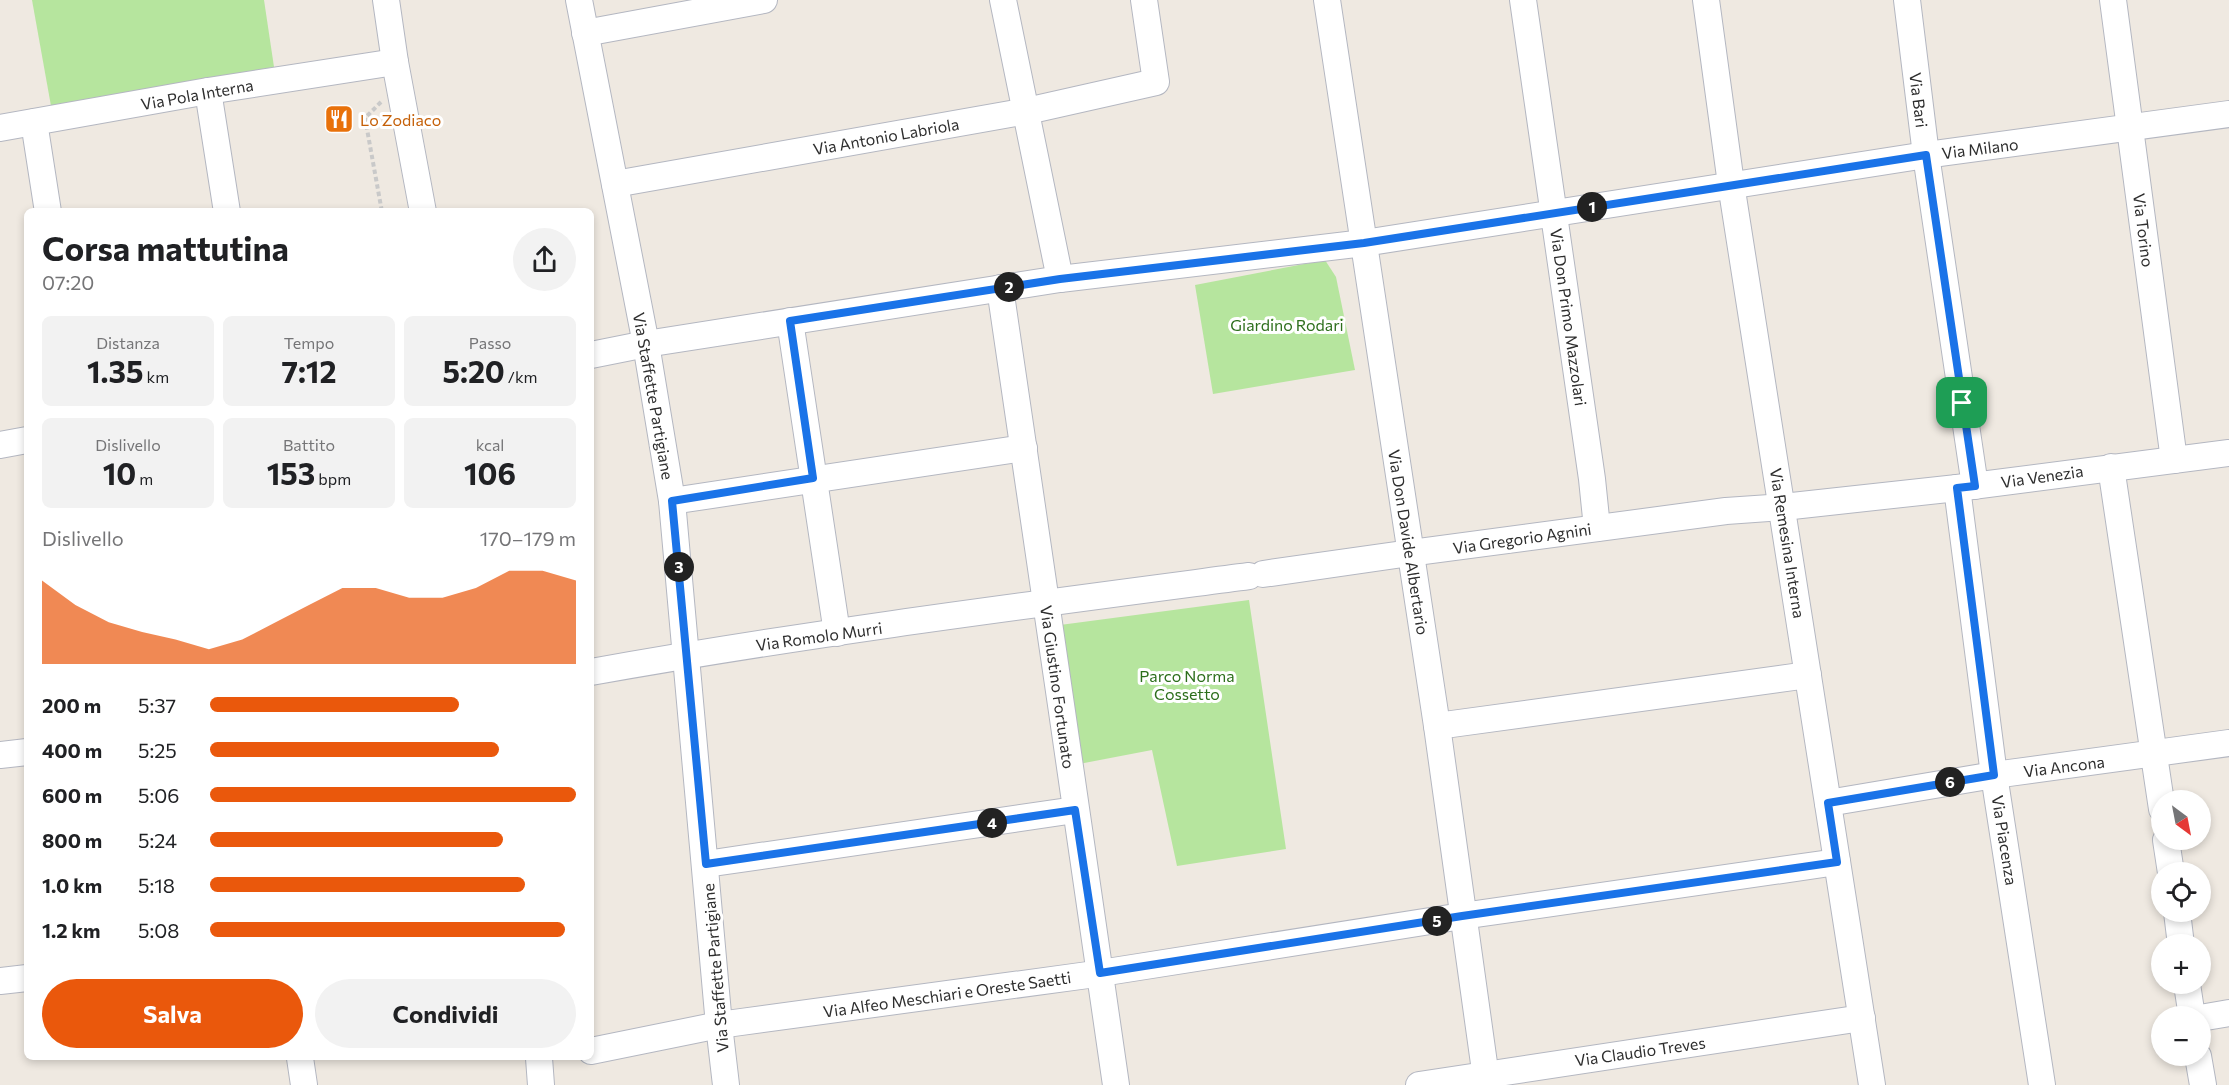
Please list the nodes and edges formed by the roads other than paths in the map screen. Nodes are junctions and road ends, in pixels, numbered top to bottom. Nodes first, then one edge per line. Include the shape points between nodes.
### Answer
1 (386, 0) edge
2 (579, 0) edge
3 (764, 0) edge
4 (1004, 0) edge
5 (1144, 0) edge
6 (1327, 0) edge
7 (1523, 0) edge
8 (1706, 0) edge
9 (1907, 0) edge
10 (2113, 0) edge
11 (710, 5) edge
12 (585, 33) junction
13 (389, 63) junction
14 (208, 91) junction
15 (1027, 111) junction
16 (2229, 114) edge
17 (34, 122) junction
18 (0, 128) edge
19 (2131, 128) junction
20 (1926, 155) junction
21 (615, 184) junction
22 (1731, 184) junction
23 (47, 208) edge
24 (226, 208) edge
25 (422, 208) edge
26 (1554, 213) junction
27 (1364, 243) junction
28 (1060, 279) junction
29 (1000, 288) junction
30 (790, 321) junction
31 (646, 344) junction
32 (594, 354) edge
33 (24, 441) edge
34 (0, 445) edge
35 (1024, 448) junction
36 (2229, 453) edge
37 (2174, 460) junction
38 (2111, 466) junction
39 (813, 478) junction
40 (1966, 487) junction
41 (672, 501) junction
42 (1783, 507) junction
43 (1597, 528) junction
44 (1410, 552) junction
45 (1047, 603) junction
46 (837, 633) junction
47 (688, 655) junction
48 (594, 671) edge
49 (1808, 675) junction
50 (1437, 726) junction
51 (2229, 742) edge
52 (24, 752) edge
53 (2154, 754) junction
54 (0, 755) edge
55 (1994, 775) junction
56 (2159, 790) edge
57 (1828, 803) junction
58 (1075, 810) junction
59 (1837, 862) junction
60 (706, 864) junction
61 (1462, 916) junction
62 (1100, 973) junction
63 (24, 978) edge
64 (0, 981) edge
65 (2229, 1013) edge
66 (2211, 1016) edge
67 (1862, 1018) junction
68 (719, 1025) junction
69 (594, 1049) edge
70 (300, 1060) edge
71 (2200, 1066) edge
72 (1486, 1080) edge
73 (304, 1085) edge
74 (726, 1085) edge
75 (1116, 1085) edge
76 (1419, 1085) edge
77 (1872, 1085) edge
78 (2042, 1085) edge
79 (2203, 1085) edge

1 - 13 street
2 - 12 street, Via Staffette Partigiane
3 - 11 street
4 - 15 street
5 - 15 street, Via Antonio Labriola via 1156,82
6 - 27 street, Via Don Davide Albertario
7 - 26 street, Via Don Primo Mazzolari
8 - 22 street, Via Remesina Interna
9 - 20 street, Via Bari
10 - 19 street, Via Torino
11 - 12 street
12 - 21 street, Via Staffette Partigiane
13 - 14 street, Via Pola Interna
13 - 25 street
14 - 17 street, Via Pola Interna
14 - 24 street
15 - 21 street, Via Antonio Labriola
15 - 28 street
16 - 19 street, Via Milano
17 - 18 street, Via Pola Interna
17 - 23 street
19 - 20 street, Via Milano
19 - 37 street, Via Torino
20 - 22 street, Via Milano
20 - 40 street, Via Bari
21 - 31 street, Via Staffette Partigiane
22 - 26 street, Via Milano
22 - 42 street, Via Remesina Interna
26 - 27 street, Via Milano
26 - 43 street, Via Don Primo Mazzolari
27 - 28 street, Via Milano
27 - 44 street, Via Don Davide Albertario
28 - 29 street, Via Milano
29 - 30 street, Via Milano
29 - 35 street, Via Giustino Fortunato
30 - 31 street, Via Milano
30 - 39 street
31 - 32 street, Via Milano
31 - 41 street, Via Staffette Partigiane
33 - 34 street
35 - 39 street
35 - 45 street, Via Giustino Fortunato
36 - 37 street, Via Venezia
37 - 38 street, Via Venezia
38 - 40 street, Via Venezia
38 - 53 street
39 - 41 street
39 - 46 street
40 - 42 street, Via Venezia
40 - 55 street, Via Piacenza
41 - 47 street, Via Staffette Partigiane
42 - 43 street, Via Gregorio Agnini
42 - 49 street, Via Remesina Interna
43 - 44 street, Via Gregorio Agnini
44 - 45 street, Via Gregorio Agnini
44 - 50 street, Via Don Davide Albertario
45 - 46 street, Via Romolo Murri
45 - 58 street, Via Giustino Fortunato
46 - 47 street, Via Romolo Murri
47 - 48 street, Via Romolo Murri
47 - 60 street, Via Staffette Partigiane
49 - 50 street
49 - 57 street, Via Remesina Interna
50 - 61 street, Via Don Davide Albertario
51 - 53 street, Via Ancona
52 - 54 street
53 - 55 street, Via Ancona
53 - 56 street
55 - 57 street, Via Ancona
55 - 78 street, Via Piacenza
57 - 59 street, Via Remesina Interna
58 - 60 street
58 - 62 street, Via Giustino Fortunato
59 - 61 street, Via Alfeo Meschiari e Oreste Saetti
59 - 67 street, Via Remesina Interna
60 - 68 street, Via Staffette Partigiane
61 - 62 street, Via Alfeo Meschiari e Oreste Saetti
61 - 72 street, Via Don Davide Albertario
62 - 68 street, Via Alfeo Meschiari e Oreste Saetti
62 - 75 street, Via Giustino Fortunato
63 - 64 street
65 - 66 street
67 - 72 street, Via Claudio Treves
67 - 77 street, Via Remesina Interna
68 - 69 street, Via Alfeo Meschiari e Oreste Saetti
68 - 74 street, Via Staffette Partigiane
70 - 73 street
71 - 79 street
72 - 76 street, Via Claudio Treves

